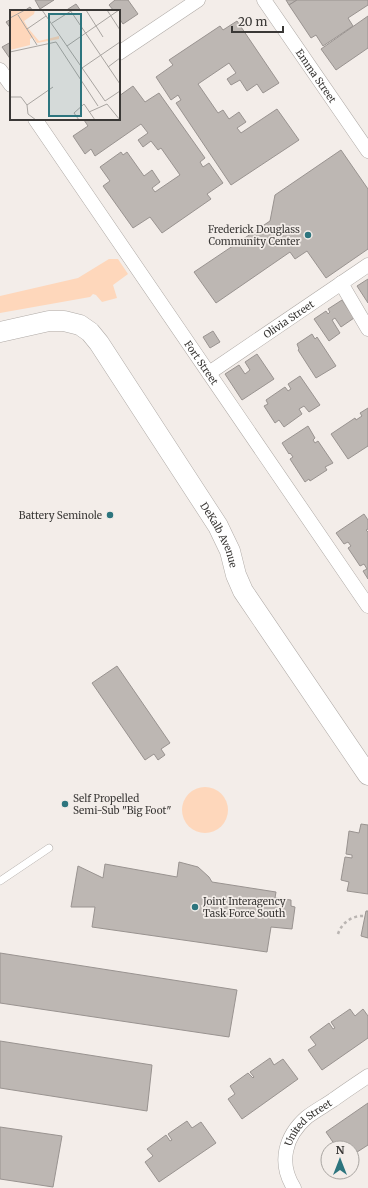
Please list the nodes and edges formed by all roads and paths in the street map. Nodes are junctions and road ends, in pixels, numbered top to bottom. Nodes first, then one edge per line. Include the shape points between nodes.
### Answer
1 (198, 0) edge
2 (264, 0) edge
3 (120, 52) edge
4 (0, 70) edge
5 (10, 84) edge
6 (36, 120) edge
7 (368, 151) edge
8 (368, 265) edge
9 (341, 283) junction
10 (368, 329) edge
11 (0, 332) edge
12 (209, 374) junction
13 (368, 606) edge
14 (368, 775) edge
15 (49, 848) dead end
16 (0, 881) edge
17 (365, 916) dead end
18 (338, 934) dead end
19 (368, 1076) edge
20 (294, 1188) edge

1 - 3 street
2 - 7 street, Emma Street
4 - 5 street
6 - 12 street, Fort Street
8 - 9 street, Olivia Street
9 - 10 street
9 - 12 street, Olivia Street
11 - 14 street, DeKalb Avenue via 49,321 80,325 90,332 218,526 230,551 242,590
12 - 13 street, Fort Street
15 - 16 lane
17 - 18 path via 356,916 349,920 340,928
19 - 20 street, United Street via 307,1117 296,1128 285,1155 287,1173

